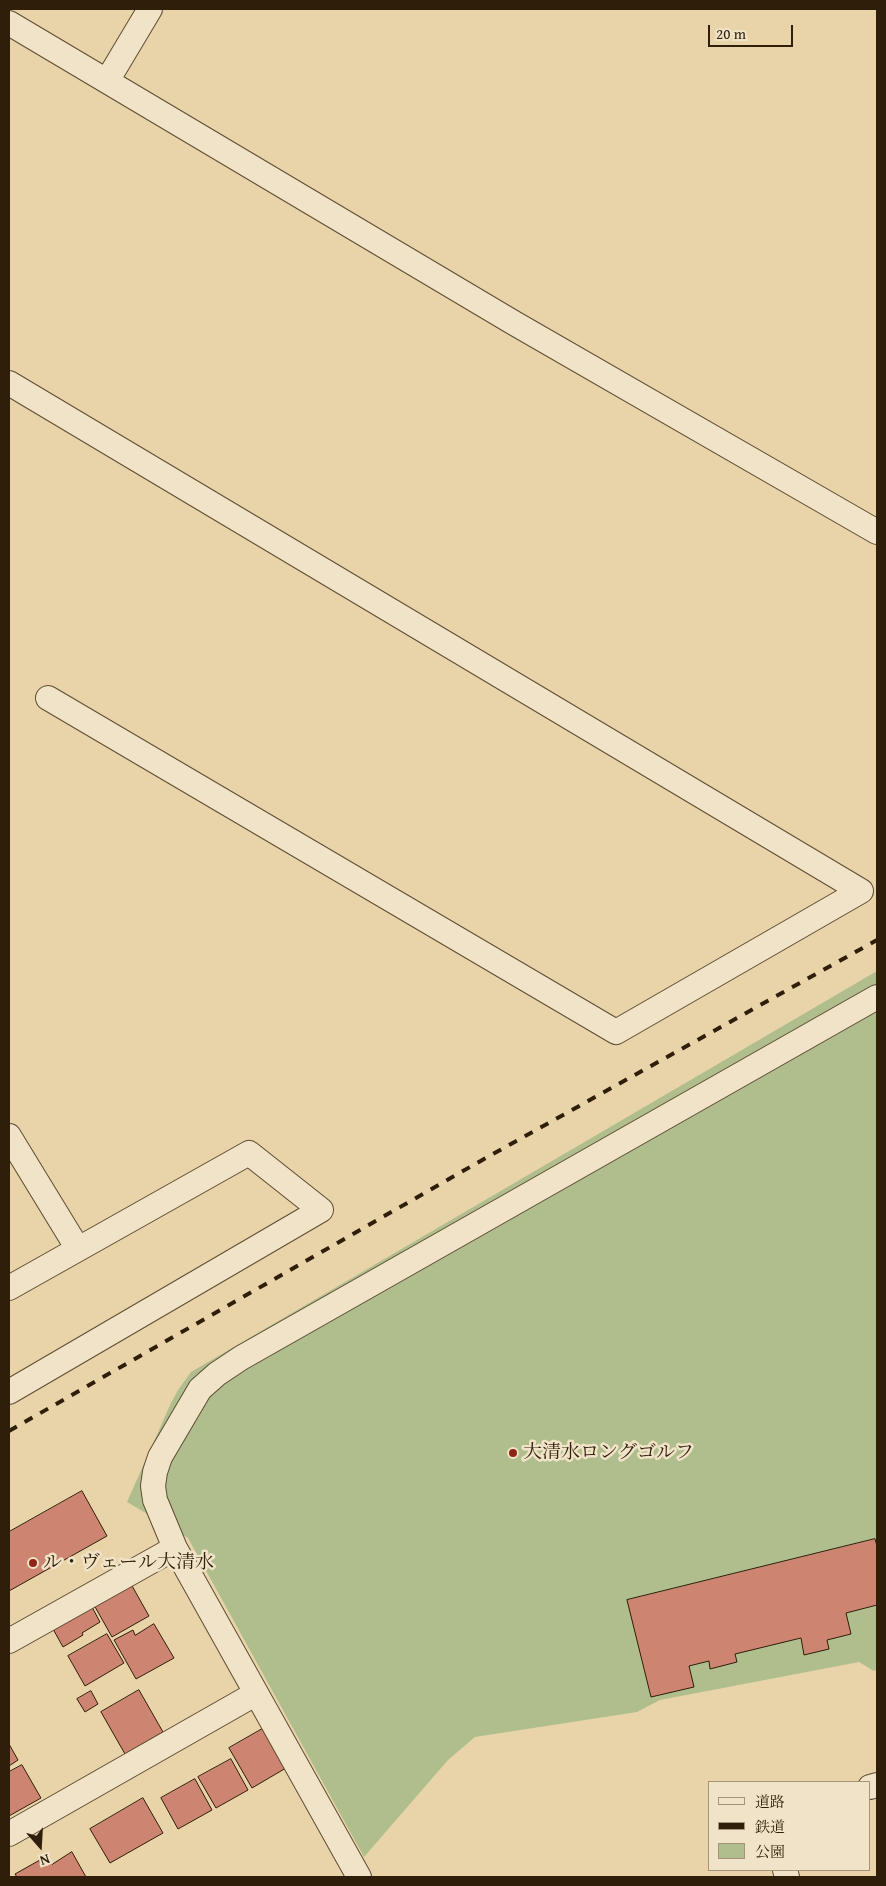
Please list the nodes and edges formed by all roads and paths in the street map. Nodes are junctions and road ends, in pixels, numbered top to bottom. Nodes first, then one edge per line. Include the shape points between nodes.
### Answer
1 (150, 9) edge
2 (9, 23) edge
3 (107, 81) junction
4 (9, 383) edge
5 (877, 532) edge
6 (48, 698) dead end
7 (877, 997) edge
8 (9, 1136) edge
9 (78, 1249) junction
10 (9, 1288) edge
11 (9, 1392) edge
12 (175, 1548) junction
13 (9, 1641) edge
14 (255, 1694) junction
15 (9, 1834) edge
16 (359, 1877) edge

1 - 3 street
2 - 3 street
3 - 5 street via 514,323
4 - 6 street via 861,891 616,1032
7 - 12 street via 217,1374 200,1389 160,1457 155,1472 156,1500
8 - 9 street
9 - 10 street
9 - 11 street via 249,1153 321,1210
12 - 13 street
12 - 14 street
14 - 15 street
14 - 16 street

